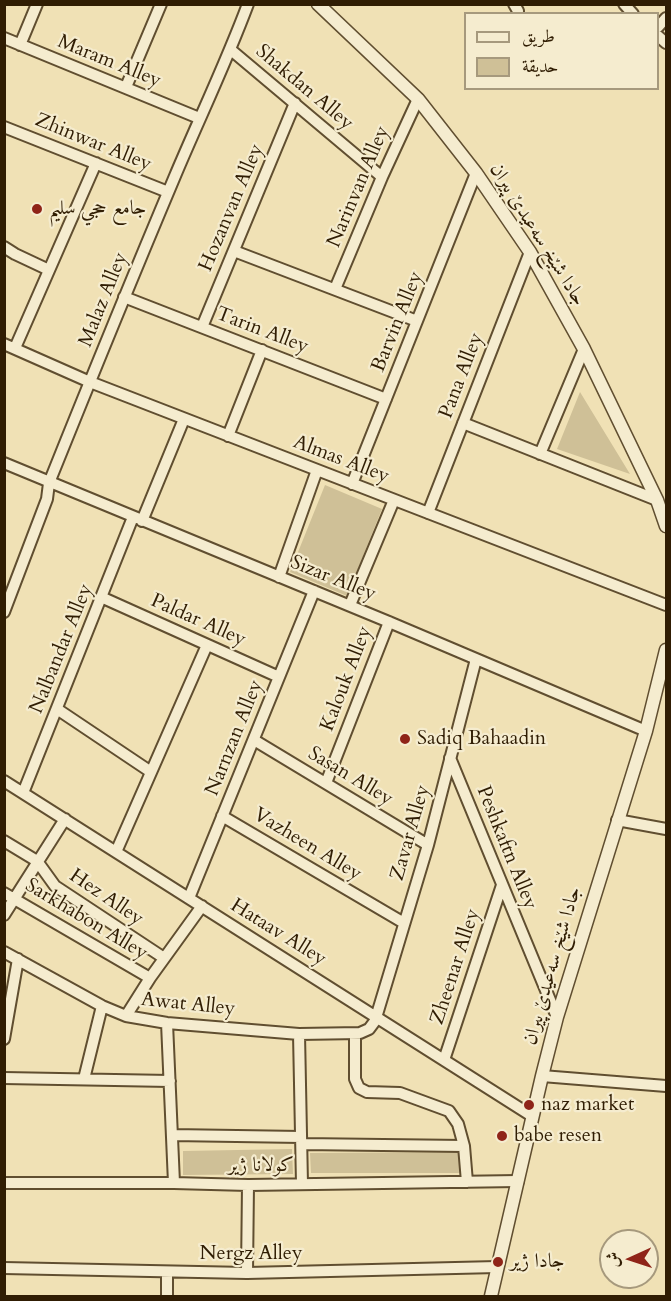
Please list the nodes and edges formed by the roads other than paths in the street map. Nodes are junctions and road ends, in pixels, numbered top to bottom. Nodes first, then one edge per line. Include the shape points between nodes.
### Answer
1 (37, 4) edge
2 (161, 4) edge
3 (248, 4) edge
4 (318, 4) edge
5 (4, 39) edge
6 (20, 45) junction
7 (231, 50) junction
8 (126, 87) junction
9 (418, 99) junction
10 (295, 103) junction
11 (199, 118) junction
12 (4, 127) edge
13 (96, 163) junction
14 (476, 173) junction
15 (382, 177) junction
16 (168, 192) junction
17 (4, 247) edge
18 (234, 251) junction
19 (530, 252) junction
20 (49, 270) junction
21 (335, 290) junction
22 (124, 297) junction
23 (417, 321) junction
24 (202, 327) junction
25 (10, 346) edge
26 (584, 349) junction
27 (261, 350) junction
28 (90, 382) junction
29 (386, 399) junction
30 (184, 419) junction
31 (463, 423) junction
32 (228, 436) junction
33 (540, 454) junction
34 (4, 464) edge
35 (318, 470) junction
36 (49, 483) junction
37 (352, 484) junction
38 (394, 500) junction
39 (657, 500) junction
40 (428, 513) junction
41 (137, 519) junction
42 (666, 526) edge
43 (279, 577) junction
44 (314, 591) junction
45 (101, 597) junction
46 (350, 605) junction
47 (666, 605) edge
48 (4, 612) edge
49 (389, 622) junction
50 (207, 645) junction
51 (666, 650) edge
52 (476, 659) junction
53 (279, 677) junction
54 (57, 709) junction
55 (646, 731) junction
56 (254, 740) junction
57 (450, 758) junction
58 (151, 772) junction
59 (4, 781) edge
60 (326, 783) junction
61 (23, 793) junction
62 (222, 816) junction
63 (65, 819) junction
64 (617, 820) junction
65 (666, 829) edge
66 (4, 841) edge
67 (428, 845) junction
68 (116, 852) junction
69 (37, 861) junction
70 (502, 885) junction
71 (4, 893) edge
72 (189, 898) junction
73 (15, 899) junction
74 (202, 906) junction
75 (4, 915) edge
76 (404, 923) junction
77 (4, 952) edge
78 (164, 958) junction
79 (18, 959) junction
80 (150, 978) junction
81 (102, 1006) junction
82 (126, 1016) junction
83 (376, 1017) junction
84 (557, 1017) junction
85 (167, 1023) junction
86 (299, 1034) junction
87 (355, 1034) junction
88 (4, 1039) edge
89 (444, 1060) junction
90 (542, 1076) junction
91 (4, 1078) edge
92 (84, 1079) junction
93 (170, 1081) junction
94 (666, 1086) edge
95 (532, 1116) junction
96 (172, 1135) junction
97 (302, 1141) junction
98 (464, 1146) junction
99 (518, 1181) junction
100 (467, 1182) junction
101 (4, 1183) edge
102 (174, 1183) junction
103 (302, 1184) junction
104 (248, 1185) junction
105 (497, 1267) junction
106 (4, 1268) edge
107 (167, 1272) junction
108 (247, 1273) junction
109 (167, 1296) edge
110 (491, 1296) edge

1 - 6 street
2 - 8 street
3 - 7 street, Malaz Alley
4 - 9 street, جادا شێخ سەعیدێ پیران
5 - 6 street, Maram Alley
6 - 8 street, Maram Alley
7 - 10 street, Shakdan Alley
7 - 11 street, Malaz Alley
8 - 11 street, Maram Alley
9 - 14 street, جادا شێخ سەعیدێ پیران
9 - 15 street, Narinvan Alley
10 - 15 street, Shakdan Alley
10 - 18 street, Hozanvan Alley
11 - 16 street, Malaz Alley
12 - 13 street, Zhinwar Alley
13 - 16 street, Zhinwar Alley
13 - 20 street
14 - 19 street, جادا شێخ سەعیدێ پیران
14 - 23 street, Barvin Alley
15 - 21 street, Narinvan Alley
16 - 22 street, Malaz Alley
17 - 20 street
18 - 21 street
18 - 24 street, Hozanvan Alley
19 - 26 street, جادا شێخ سەعیدێ پیران
19 - 31 street, Pana Alley
20 - 25 street
21 - 23 street
22 - 24 street, Tarin Alley
22 - 28 street, Malaz Alley
23 - 29 street, Barvin Alley
24 - 27 street, Tarin Alley
25 - 28 street, Almas Alley
26 - 33 street
26 - 39 street, جادا شێخ سەعیدێ پیران
27 - 29 street, Tarin Alley
27 - 32 street
28 - 30 street, Almas Alley
28 - 36 street, Malaz Alley
29 - 37 street, Barvin Alley
30 - 32 street, Almas Alley
30 - 41 street, Nalbandar Alley
31 - 33 street
31 - 40 street, Pana Alley
32 - 35 street, Almas Alley
33 - 39 street
34 - 36 street, Sizar Alley
35 - 37 street, Almas Alley
35 - 43 street
36 - 41 street, Sizar Alley
36 - 48 street, Malaz Alley via 47,499
37 - 38 street, Almas Alley
38 - 40 street, Almas Alley
38 - 46 street
39 - 42 street, جادا شێخ سەعیدێ پیران
40 - 47 street, Almas Alley
41 - 43 street, Sizar Alley
41 - 45 street, Nalbandar Alley
43 - 44 street, Sizar Alley
44 - 46 street, Sizar Alley
44 - 53 street, Narnzan Alley
45 - 50 street, Paldar Alley
45 - 54 street, Nalbandar Alley
46 - 49 street, Sizar Alley
49 - 52 street, Sizar Alley
49 - 60 street, Kalouk Alley
50 - 53 street, Paldar Alley
50 - 58 street
51 - 55 street, جادا شێخ سەعیدێ پیران
52 - 55 street, Sizar Alley
52 - 57 street, Zavar Alley
53 - 56 street, Narnzan Alley
54 - 58 street
54 - 61 street, Nalbandar Alley
55 - 64 street, جادا شێخ سەعیدێ پیران
56 - 60 street, Sasan Alley
56 - 62 street, Narnzan Alley
57 - 67 street, Zavar Alley
57 - 70 street, Peshkaftn Alley
58 - 68 street
59 - 61 street, Hataav Alley
60 - 67 street, Sasan Alley
61 - 63 street, Hataav Alley
62 - 72 street, Narnzan Alley
62 - 76 street, Vazheen Alley
63 - 68 street, Hataav Alley
63 - 69 street
64 - 65 street
64 - 84 street, جادا شێخ سەعیدێ پیران
66 - 69 street, Hez Alley
67 - 76 street, Zavar Alley
68 - 72 street, Hataav Alley
69 - 73 street
69 - 78 street, Hez Alley via 55,886
70 - 84 street, Peshkaftn Alley
70 - 89 street, Zheenar Alley
71 - 73 street, Sarkhabon Alley
72 - 74 street, Hataav Alley
73 - 75 street
73 - 80 street, Sarkhabon Alley
74 - 78 street
74 - 83 street, Hataav Alley
76 - 83 street, Zavar Alley
77 - 79 street, Awat Alley
78 - 80 street
79 - 81 street, Awat Alley
79 - 88 street
80 - 82 street
81 - 82 street, Awat Alley
81 - 92 street
82 - 85 street, Awat Alley
83 - 87 street via 369,1029
83 - 89 street, Hataav Alley
84 - 90 street, جادا شێخ سەعیدێ پیران
85 - 86 street, Awat Alley
85 - 93 street
86 - 87 street, Awat Alley
86 - 97 street
87 - 98 street via 355,1079 359,1088 367,1092 400,1093 449,1111 458,1124
89 - 95 street, Hataav Alley
90 - 94 street
90 - 95 street, جادا شێخ سەعیدێ پیران
91 - 92 street
92 - 93 street
93 - 96 street
95 - 99 street, جادا شێخ سەعیدێ پیران
96 - 97 street
96 - 102 street
97 - 98 street
97 - 103 street
98 - 100 street
99 - 100 street, کولانا ژیر
99 - 105 street, جادا شێخ سەعیدێ پیران
100 - 103 street, کولانا ژیر
101 - 102 street, کولانا ژیر
102 - 104 street, کولانا ژیر
103 - 104 street, کولانا ژیر
104 - 108 street
105 - 108 street, Nergz Alley
105 - 110 street, جادا شێخ سەعیدێ پیران
106 - 107 street, Nergz Alley
107 - 108 street, Nergz Alley
107 - 109 street

